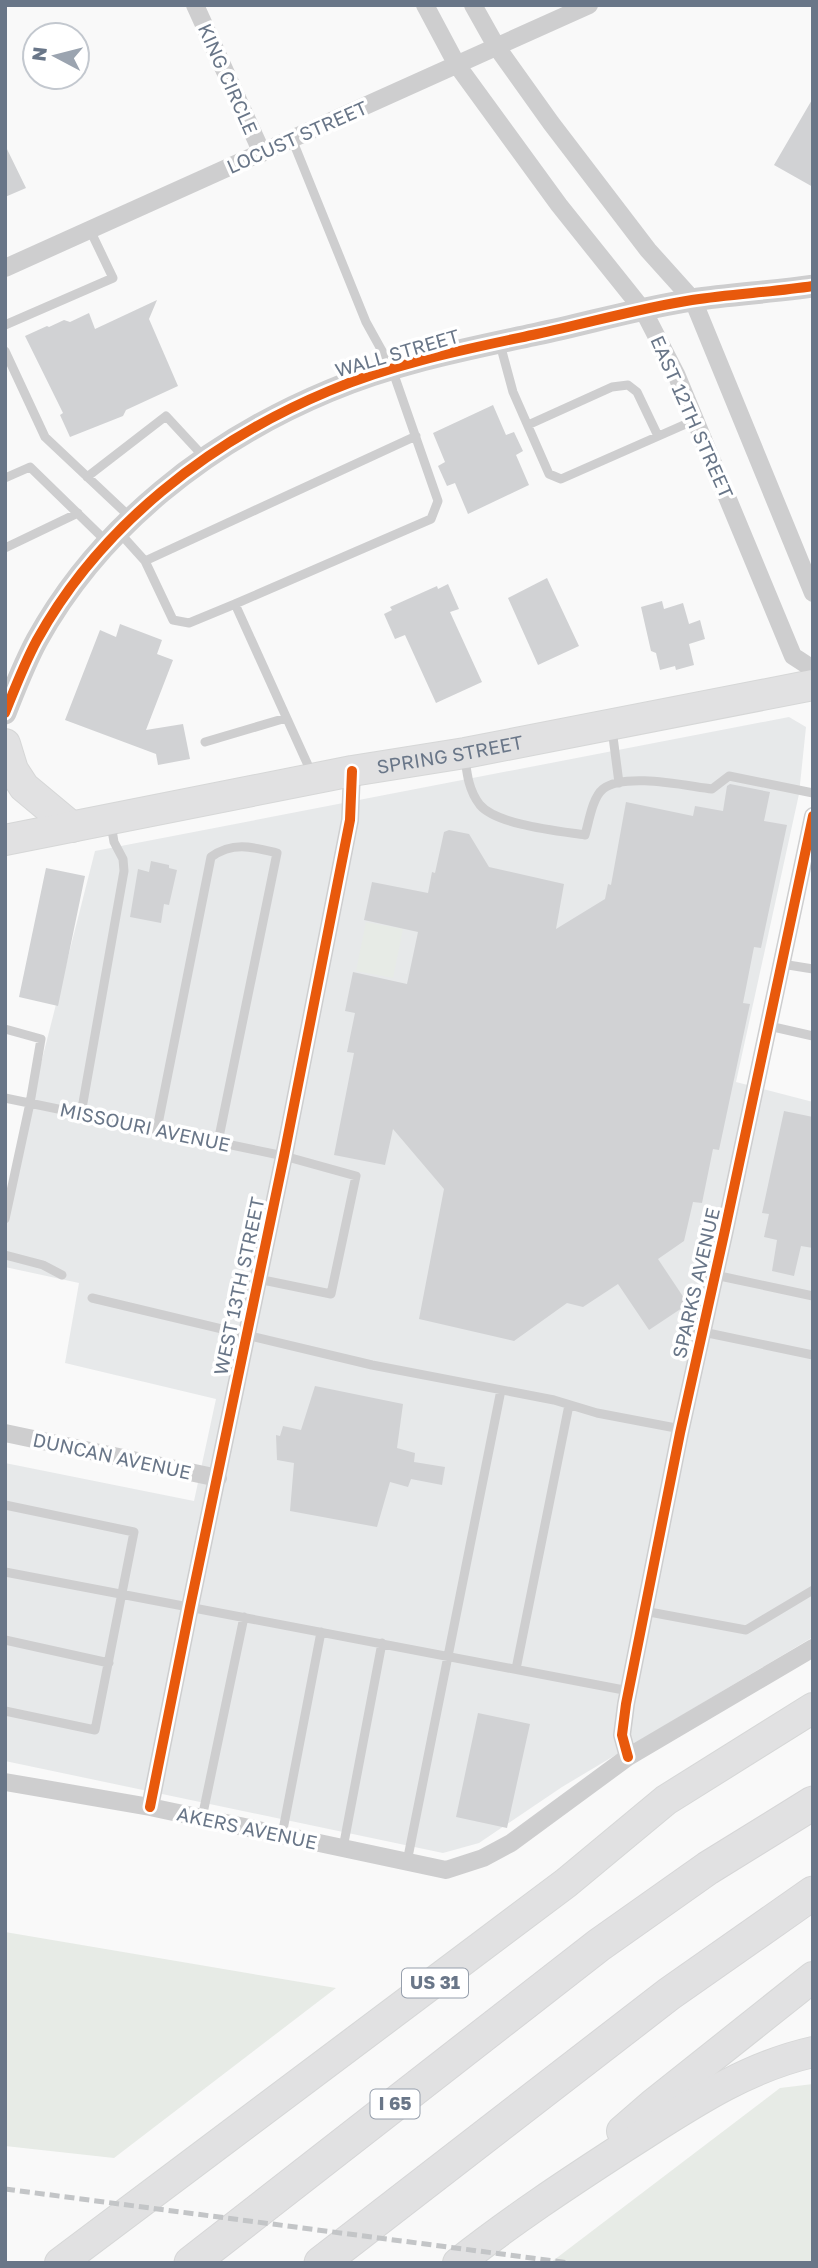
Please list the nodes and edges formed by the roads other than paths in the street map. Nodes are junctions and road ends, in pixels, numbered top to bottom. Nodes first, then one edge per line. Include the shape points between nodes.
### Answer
1 (195, 5) edge
2 (425, 5) edge
3 (473, 5) edge
4 (589, 5) edge
5 (496, 46) junction
6 (457, 65) junction
7 (292, 139) junction
8 (262, 152) junction
9 (90, 230) junction
10 (5, 268) edge
11 (813, 286) edge
12 (693, 300) junction
13 (643, 310) junction
14 (5, 325) edge
15 (500, 342) junction
16 (5, 351) edge
17 (392, 369) junction
18 (695, 419) junction
19 (528, 425) junction
20 (416, 436) junction
21 (658, 436) junction
22 (206, 458) junction
23 (87, 477) junction
24 (5, 478) edge
25 (78, 513) junction
26 (119, 531) junction
27 (5, 548) edge
28 (145, 561) junction
29 (813, 593) edge
30 (235, 604) junction
31 (813, 669) edge
32 (813, 685) edge
33 (5, 713) edge
34 (286, 718) junction
35 (612, 724) junction
36 (205, 742) dead end
37 (5, 744) edge
38 (465, 753) junction
39 (352, 771) junction
40 (314, 778) junction
41 (619, 783) junction
42 (813, 793) edge
43 (813, 816) edge
44 (110, 819) junction
45 (72, 827) junction
46 (5, 840) edge
47 (782, 964) junction
48 (813, 969) edge
49 (769, 1026) junction
50 (5, 1029) edge
51 (813, 1037) edge
52 (5, 1098) edge
53 (30, 1103) junction
54 (81, 1114) junction
55 (157, 1129) junction
56 (218, 1142) junction
57 (284, 1156) junction
58 (5, 1219) edge
59 (5, 1255) edge
60 (62, 1275) dead end
61 (715, 1275) junction
62 (258, 1279) junction
63 (813, 1296) edge
64 (92, 1298) dead end
65 (703, 1332) junction
66 (246, 1337) junction
67 (813, 1355) edge
68 (501, 1390) junction
69 (569, 1405) junction
70 (681, 1429) junction
71 (5, 1433) edge
72 (218, 1478) junction
73 (5, 1505) edge
74 (5, 1572) edge
75 (813, 1590) edge
76 (123, 1594) junction
77 (190, 1607) junction
78 (644, 1611) junction
79 (244, 1617) junction
80 (321, 1632) junction
81 (5, 1640) edge
82 (382, 1643) junction
83 (813, 1648) edge
84 (449, 1656) junction
85 (109, 1663) junction
86 (516, 1669) junction
87 (629, 1690) junction
88 (813, 1708) edge
89 (5, 1711) edge
90 (628, 1757) junction
91 (5, 1782) edge
92 (813, 1803) edge
93 (150, 1807) junction
94 (202, 1818) junction
95 (282, 1835) junction
96 (343, 1848) junction
97 (407, 1862) junction
98 (813, 1893) edge
99 (813, 1977) edge
100 (813, 2052) edge
101 (554, 2192) junction
102 (60, 2263) edge
103 (191, 2263) edge
104 (321, 2263) edge
105 (458, 2263) edge

1 - 8 street, KING CIRCLE
2 - 6 street, EAST 12TH STREET
3 - 5 street
4 - 5 street, LOCUST STREET
5 - 6 street, LOCUST STREET
5 - 12 street via 648,250
6 - 7 street, LOCUST STREET
6 - 13 street, EAST 12TH STREET
7 - 8 street, LOCUST STREET
7 - 17 lane via 366,322
8 - 9 street, LOCUST STREET
9 - 10 street, LOCUST STREET
9 - 14 lane via 113,278
11 - 12 street, WALL STREET
12 - 13 street, WALL STREET
12 - 29 street
13 - 15 street, WALL STREET
13 - 18 street, EAST 12TH STREET
15 - 17 street, WALL STREET
15 - 19 lane via 513,392
16 - 23 lane via 45,437
17 - 20 lane
17 - 22 street, WALL STREET via 328,391
18 - 21 lane
18 - 31 street, EAST 12TH STREET via 793,656
19 - 21 lane via 612,387 628,385 637,392
19 - 21 lane via 549,474 561,479
20 - 28 lane
20 - 30 lane via 438,501 431,519
22 - 23 lane via 166,416
22 - 26 street, WALL STREET
23 - 26 lane
24 - 25 lane via 30,467
25 - 26 lane
25 - 27 lane
26 - 28 lane
26 - 33 street, WALL STREET via 69,589 37,641
28 - 30 lane via 173,620 190,622
30 - 34 lane
32 - 35 main road, SPRING STREET
34 - 36 lane
34 - 40 lane
35 - 38 main road, SPRING STREET
35 - 41 lane
37 - 45 main road via 24,787
38 - 39 main road, SPRING STREET
38 - 41 lane via 468,783 482,807 510,822 585,835 602,790
39 - 40 main road, SPRING STREET
39 - 57 street, WEST 13TH STREET via 350,820
40 - 44 main road, SPRING STREET
41 - 42 lane via 712,789 729,776
43 - 47 street, SPARKS AVENUE
44 - 45 main road, SPRING STREET
44 - 54 lane via 124,871
45 - 46 main road, SPRING STREET
47 - 48 lane
47 - 49 street, SPARKS AVENUE
49 - 51 lane
49 - 61 street, SPARKS AVENUE
50 - 53 lane via 41,1039
52 - 53 lane, MISSOURI AVENUE
53 - 54 lane, MISSOURI AVENUE
53 - 58 lane
54 - 55 lane, MISSOURI AVENUE
55 - 56 lane, MISSOURI AVENUE
55 - 56 lane via 211,857 239,845 277,853
56 - 57 lane, MISSOURI AVENUE
57 - 62 street, WEST 13TH STREET
57 - 62 lane, MISSOURI AVENUE via 356,1176 331,1294
59 - 60 lane
61 - 63 lane
61 - 65 street, SPARKS AVENUE
62 - 66 street, WEST 13TH STREET
64 - 66 lane
65 - 67 lane
65 - 70 street, SPARKS AVENUE
66 - 68 lane
66 - 72 street, WEST 13TH STREET
68 - 69 lane
68 - 84 lane
69 - 70 lane
69 - 86 lane
70 - 78 street, SPARKS AVENUE
71 - 72 street, DUNCAN AVENUE
72 - 77 street, WEST 13TH STREET
73 - 76 lane via 134,1532
74 - 76 lane
75 - 78 lane via 746,1630
76 - 77 lane
76 - 85 lane
77 - 79 lane
77 - 93 street, WEST 13TH STREET
78 - 87 street, SPARKS AVENUE
79 - 80 lane
79 - 94 lane
80 - 82 lane
80 - 95 lane
81 - 85 lane
82 - 84 lane
82 - 96 lane
83 - 90 street
84 - 86 lane
84 - 97 lane
85 - 89 lane via 95,1730
86 - 87 lane
87 - 90 street, SPARKS AVENUE via 622,1735
88 - 102 main road, US 31 via 666,1800 566,1883
90 - 97 street, AKERS AVENUE via 484,1858 446,1870
91 - 93 street, AKERS AVENUE
92 - 103 highway, I 65 via 708,1868 599,1945
93 - 94 street, AKERS AVENUE
94 - 95 street, AKERS AVENUE
95 - 96 street, AKERS AVENUE
96 - 97 street, AKERS AVENUE
98 - 104 highway via 669,1994
99 - 101 main road via 652,2105
100 - 101 main road via 753,2071 692,2103
101 - 105 main road

